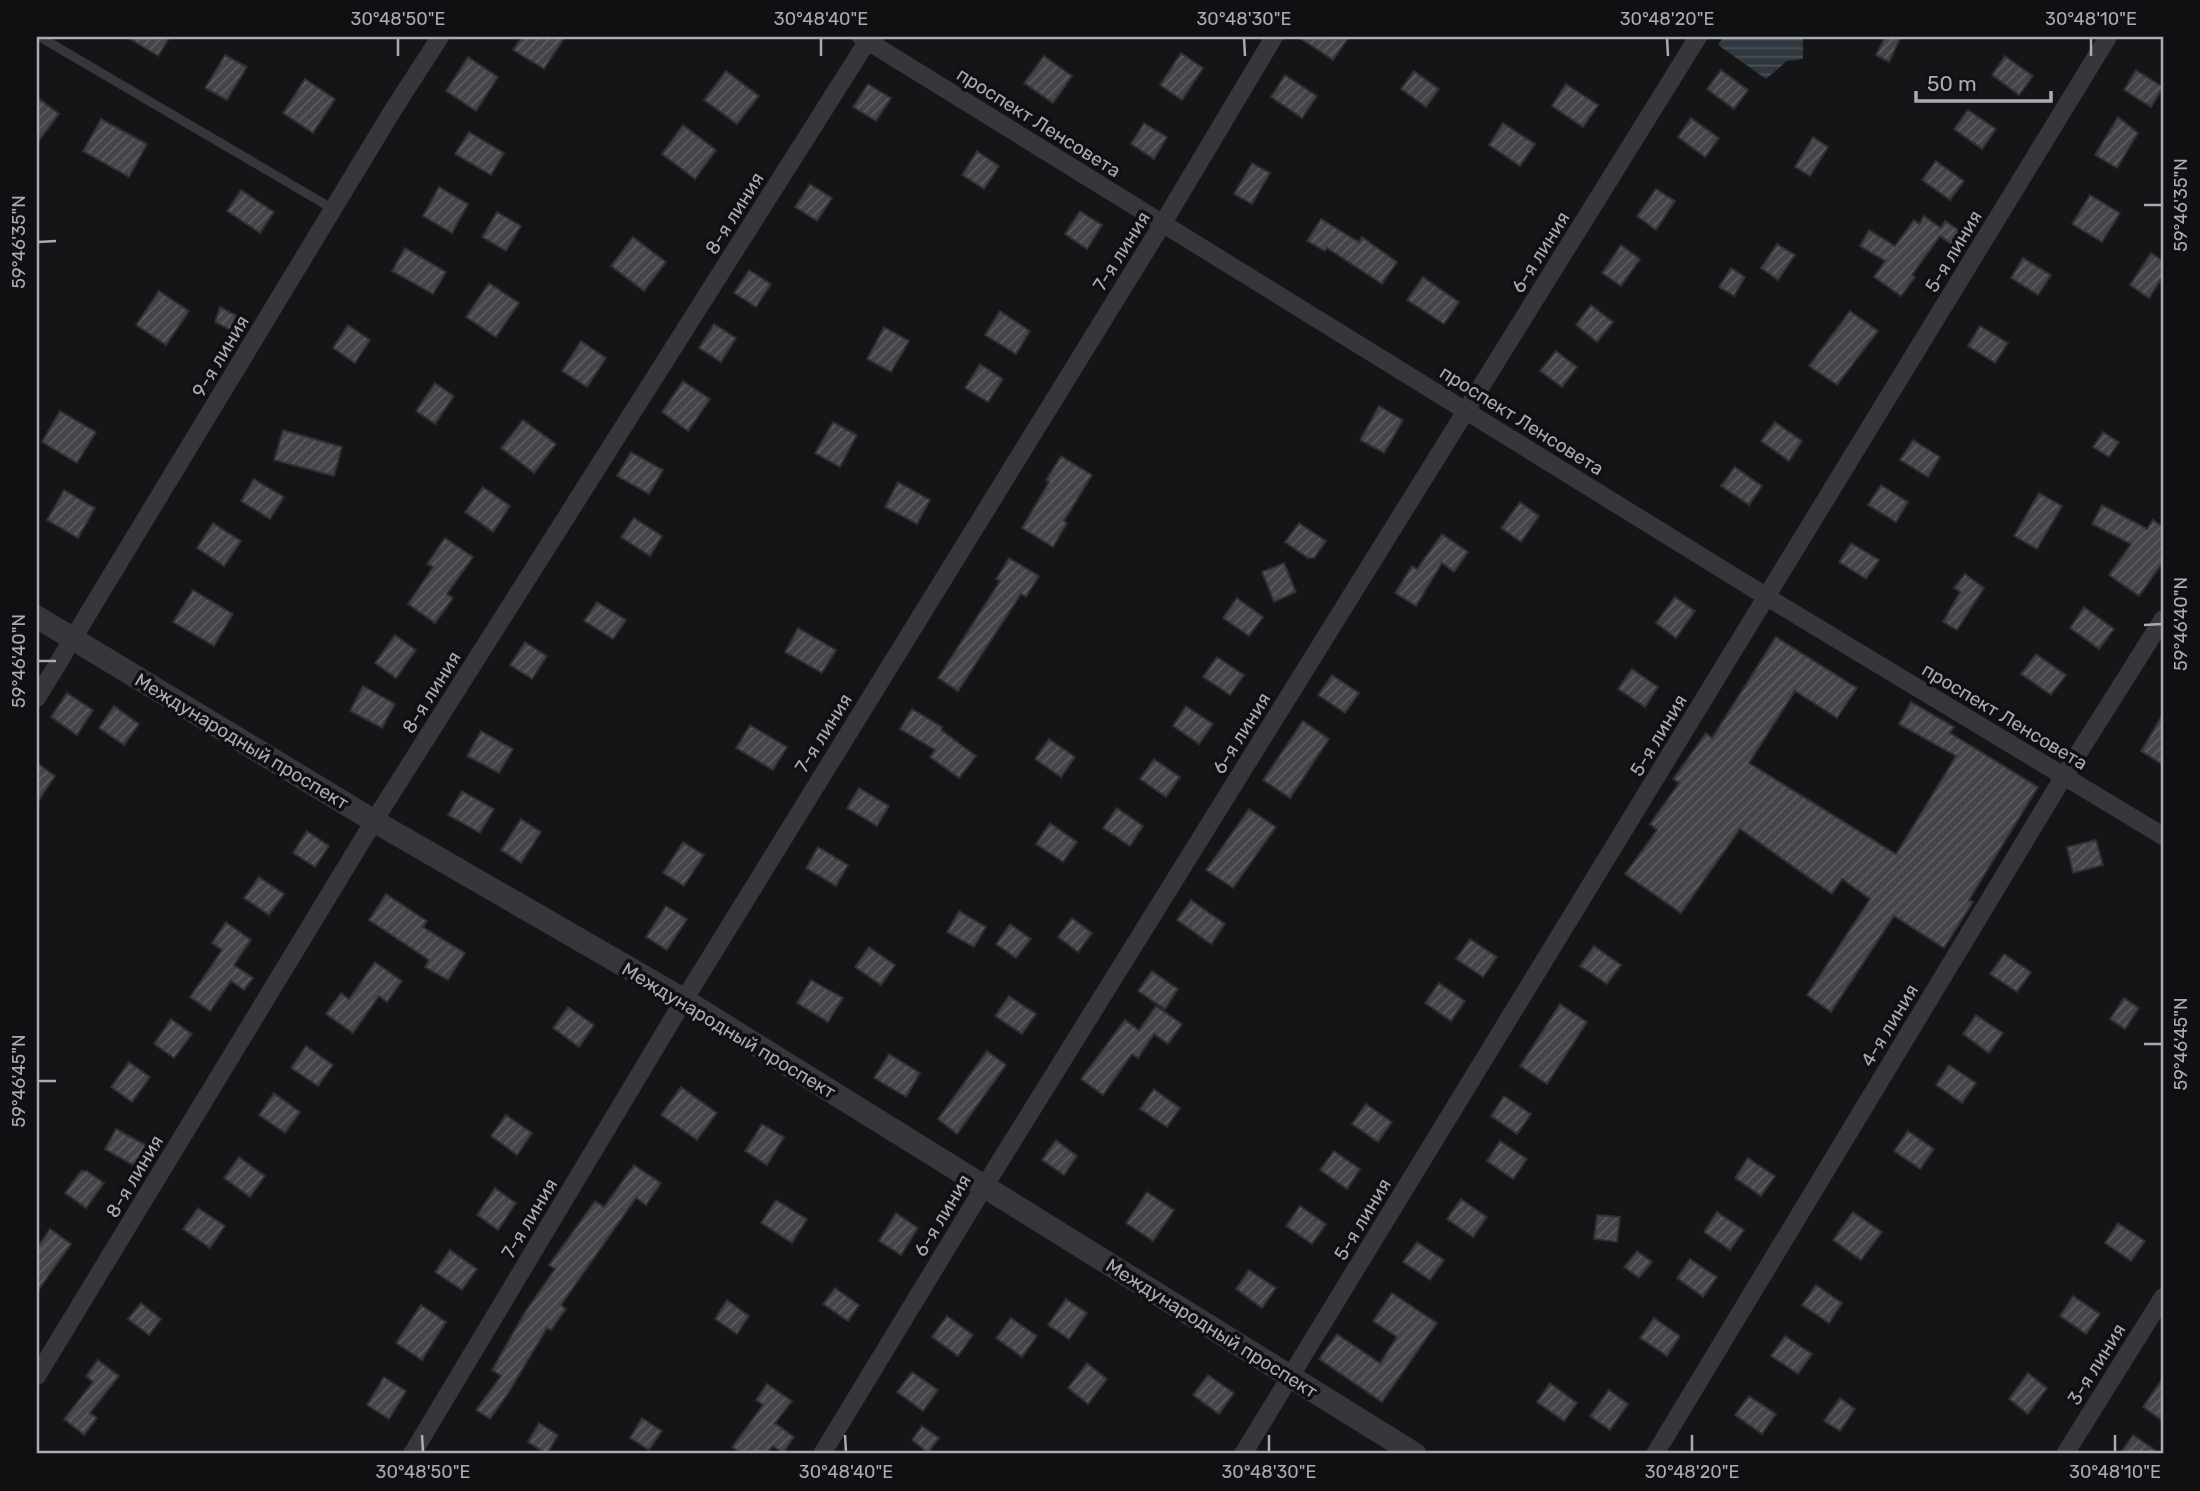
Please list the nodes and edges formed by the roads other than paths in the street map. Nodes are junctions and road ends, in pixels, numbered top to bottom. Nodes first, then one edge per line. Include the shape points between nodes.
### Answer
1 (40, 37) edge
2 (440, 37) edge
3 (1275, 37) edge
4 (1698, 37) edge
5 (2108, 37) edge
6 (866, 38) edge
7 (333, 209) junction
8 (1163, 223) junction
9 (1466, 411) junction
10 (1767, 597) junction
11 (37, 617) edge
12 (2163, 619) edge
13 (74, 640) junction
14 (37, 698) edge
15 (2064, 776) junction
16 (374, 821) junction
17 (2163, 836) edge
18 (684, 1000) junction
19 (984, 1186) junction
20 (2163, 1297) edge
21 (37, 1376) edge
22 (1290, 1377) junction
23 (412, 1454) edge
24 (822, 1454) edge
25 (1243, 1454) edge
26 (1415, 1454) edge
27 (1655, 1454) edge
28 (2065, 1454) edge

1 - 7 lane
2 - 7 street, 9-я линия
3 - 8 street, 7-я линия
4 - 9 street, 6-я линия
5 - 10 street, 5-я линия
6 - 8 street, проспект Ленсовета
6 - 16 street, 8-я линия
7 - 13 street, 9-я линия
8 - 9 street, проспект Ленсовета
8 - 18 street, 7-я линия
9 - 10 street, проспект Ленсовета
9 - 19 street, 6-я линия
10 - 15 street, проспект Ленсовета
10 - 22 street, 5-я линия
11 - 13 street, Международный проспект
12 - 15 street, 4-я линия
13 - 14 street, 9-я линия
13 - 16 street, Международный проспект
15 - 17 street, проспект Ленсовета
15 - 27 street, 4-я линия
16 - 18 street, Международный проспект
16 - 21 street, 8-я линия
18 - 19 street, Международный проспект
18 - 23 street, 7-я линия
19 - 22 street, Международный проспект
19 - 24 street, 6-я линия
20 - 28 street, 3-я линия
22 - 25 street, 5-я линия
22 - 26 street, Международный проспект

